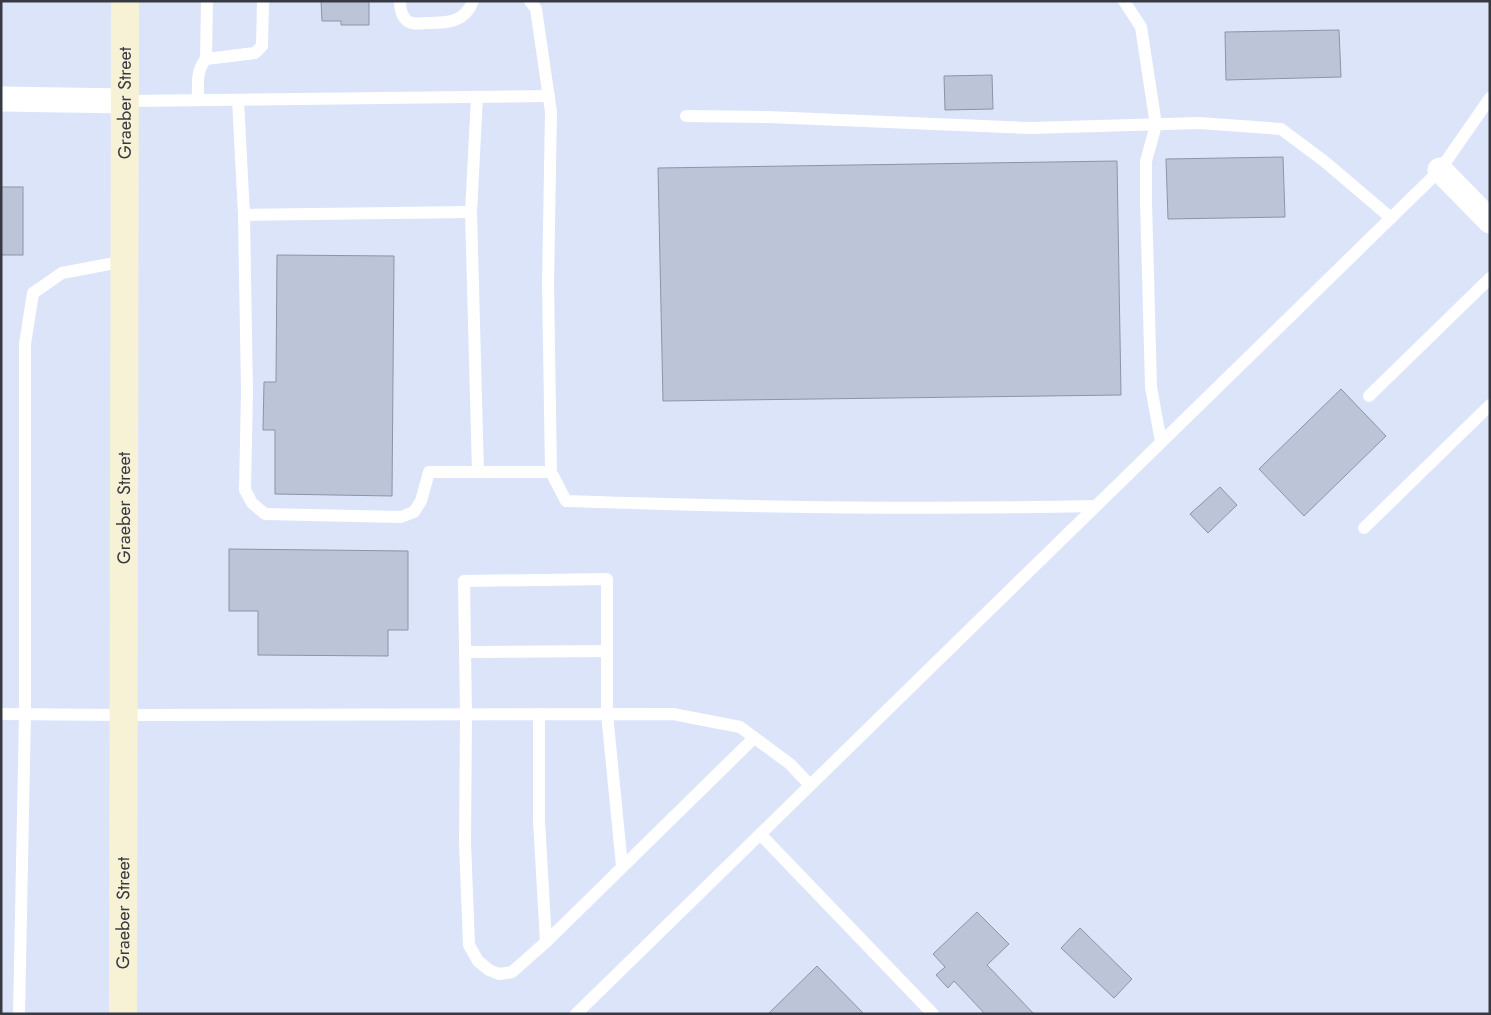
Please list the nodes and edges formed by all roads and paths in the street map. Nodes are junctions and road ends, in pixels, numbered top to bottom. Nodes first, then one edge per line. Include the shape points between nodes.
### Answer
1 (125, 1) edge
2 (207, 1) edge
3 (263, 1) edge
4 (400, 1) edge
5 (473, 1) edge
6 (530, 1) edge
7 (1124, 1) edge
8 (206, 59) junction
9 (477, 96) junction
10 (549, 96) junction
11 (1490, 98) edge
12 (1, 99) edge
13 (198, 100) junction
14 (238, 100) junction
15 (126, 101) junction
16 (686, 116) dead end
17 (1156, 125) junction
18 (1440, 170) junction
19 (471, 212) junction
20 (244, 215) junction
21 (1391, 218) junction
22 (1490, 221) edge
23 (125, 261) junction
24 (1490, 278) edge
25 (1369, 396) dead end
26 (1490, 405) edge
27 (1161, 442) junction
28 (478, 472) junction
29 (551, 472) junction
30 (1095, 506) junction
31 (1364, 528) dead end
32 (607, 651) junction
33 (465, 652) junction
34 (1, 714) edge
35 (25, 714) junction
36 (466, 714) junction
37 (539, 714) junction
38 (607, 714) junction
39 (124, 716) junction
40 (754, 738) junction
41 (810, 786) junction
42 (760, 834) junction
43 (622, 866) junction
44 (546, 942) junction
45 (19, 1014) edge
46 (123, 1014) edge
47 (576, 1014) edge
48 (934, 1014) edge

1 - 15 street, Graeber Street
2 - 8 lane
3 - 8 lane via 262,46 255,53
4 - 5 lane via 400,9 407,21 450,23 465,15
6 - 10 lane via 536,9
7 - 17 lane via 1141,27
8 - 13 lane via 199,72
9 - 10 lane
9 - 14 lane
9 - 19 lane
10 - 29 lane
11 - 18 lane
12 - 15 street
13 - 14 lane
13 - 15 lane
14 - 20 lane
15 - 23 street, Graeber Street
16 - 17 lane via 1030,128
17 - 21 lane via 1200,123 1281,129
17 - 27 lane via 1146,161 1146,201 1151,387
18 - 21 lane
18 - 22 street
19 - 20 lane
19 - 28 lane
20 - 28 lane via 245,490 252,503 265,514 401,517 414,512 421,502 429,472
21 - 27 lane
23 - 35 lane via 62,273 33,292 25,344
23 - 39 street, Graeber Street
24 - 25 lane
26 - 31 lane
27 - 30 lane
28 - 29 lane
29 - 30 lane via 566,501 729,506
30 - 41 lane
32 - 33 lane
32 - 33 lane via 607,579 464,581
32 - 38 lane
33 - 36 lane
34 - 35 lane
35 - 39 lane
35 - 45 lane
36 - 37 lane
36 - 39 lane
36 - 44 lane via 468,945 478,961 499,974 512,972
37 - 38 lane
37 - 44 lane via 539,821
38 - 40 lane via 673,714 740,727
38 - 43 lane
39 - 46 street, Graeber Street
40 - 41 lane via 790,764
40 - 43 lane
41 - 42 lane
42 - 47 lane
42 - 48 lane
43 - 44 lane

